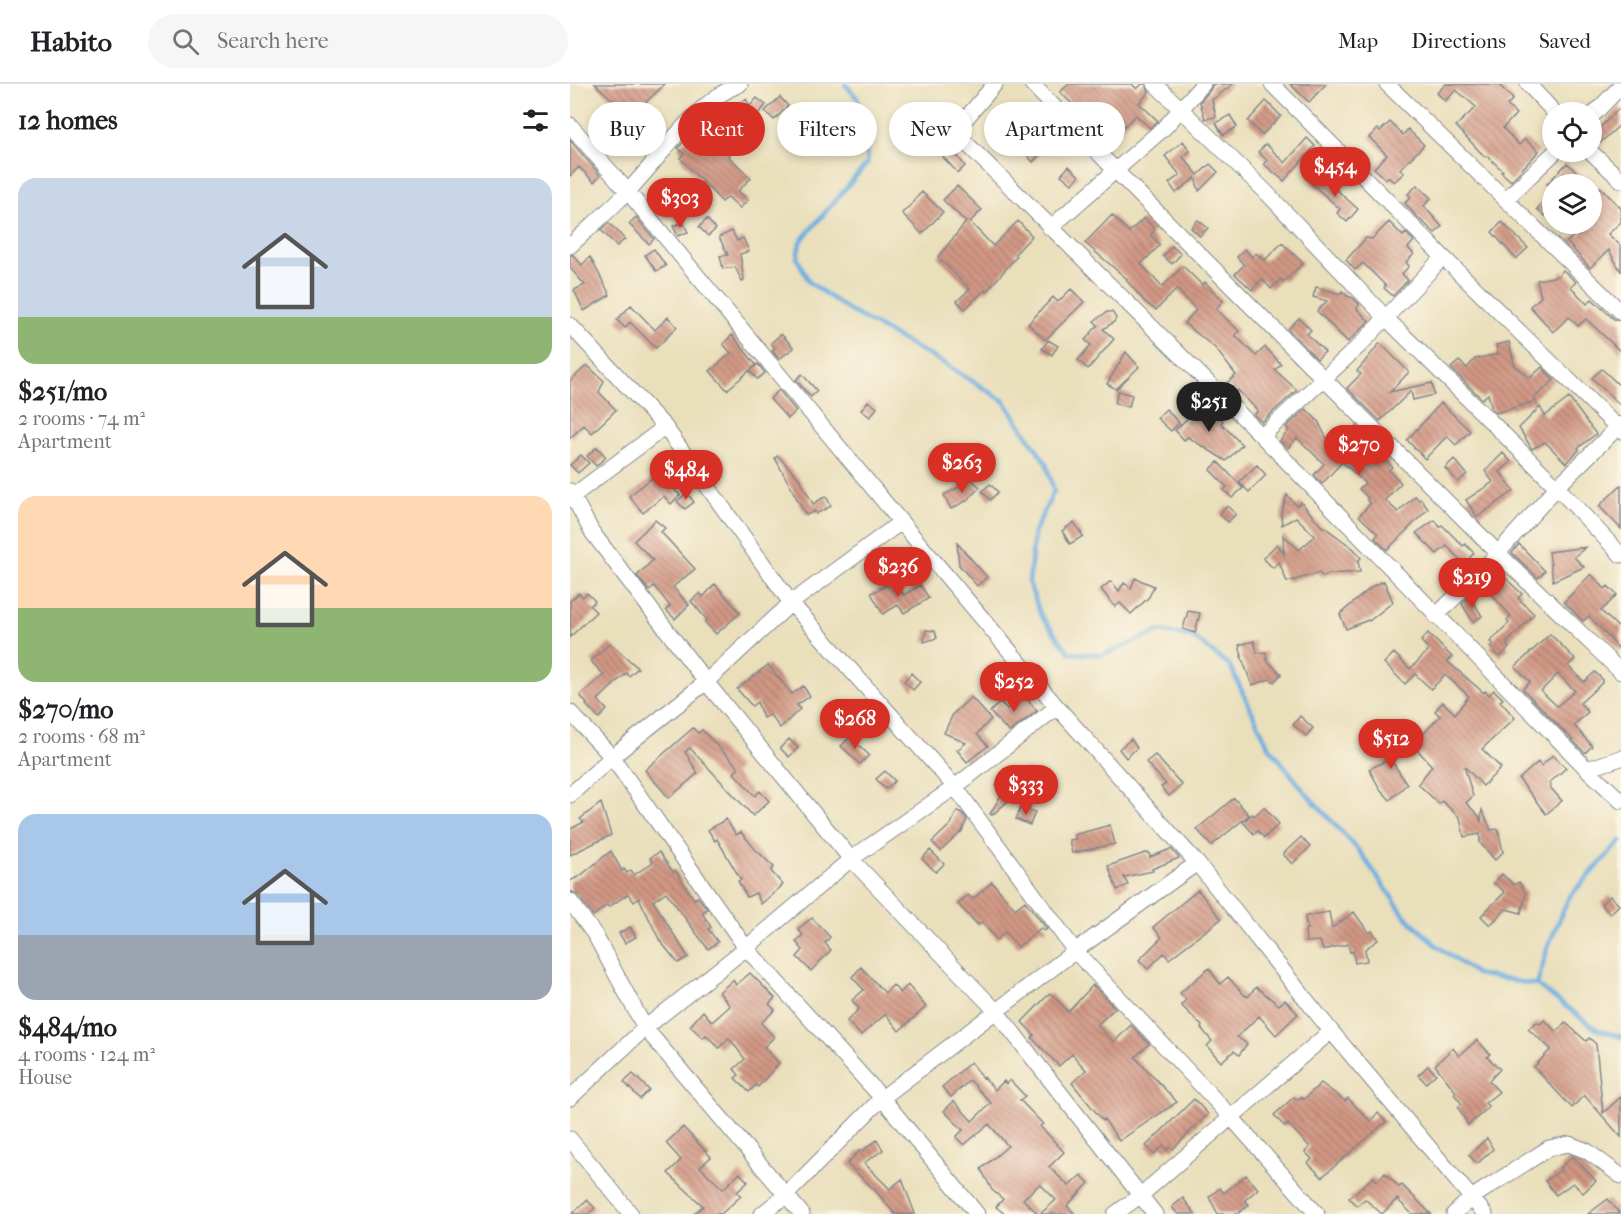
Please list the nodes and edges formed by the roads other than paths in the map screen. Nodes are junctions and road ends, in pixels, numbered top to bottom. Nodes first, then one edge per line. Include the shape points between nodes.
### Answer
1 (740, 84) edge
2 (995, 84) edge
3 (1032, 84) edge
4 (1155, 84) edge
5 (1203, 84) edge
6 (1272, 84) edge
7 (1387, 84) edge
8 (1528, 84) edge
9 (1621, 86) edge
10 (1545, 102) edge
11 (1602, 106) edge
12 (1181, 110) junction
13 (570, 125) edge
14 (1545, 162) edge
15 (1602, 162) edge
16 (1116, 171) junction
17 (1621, 180) edge
18 (628, 192) junction
19 (1506, 199) junction
20 (1050, 228) junction
21 (570, 246) edge
22 (1443, 257) junction
23 (1621, 312) edge
24 (1386, 318) junction
25 (570, 326) edge
26 (1324, 379) junction
27 (665, 427) junction
28 (1620, 427) edge
29 (1262, 436) junction
30 (1557, 487) junction
31 (571, 495) edge
32 (901, 522) junction
33 (1498, 553) junction
34 (1621, 555) edge
35 (791, 603) junction
36 (1437, 616) junction
37 (1621, 672) edge
38 (706, 682) junction
39 (1057, 707) junction
40 (570, 712) edge
41 (612, 757) junction
42 (1621, 758) edge
43 (1587, 769) junction
44 (955, 787) junction
45 (570, 795) edge
46 (1621, 801) edge
47 (851, 859) junction
48 (1197, 863) junction
49 (570, 901) edge
50 (746, 948) junction
51 (1075, 951) junction
52 (996, 1011) junction
53 (645, 1028) junction
54 (1331, 1031) junction
55 (570, 1098) edge
56 (882, 1098) junction
57 (1231, 1117) junction
58 (570, 1139) edge
59 (1621, 1176) edge
60 (786, 1195) junction
61 (1141, 1195) junction
62 (1471, 1198) junction
63 (631, 1214) edge
64 (762, 1214) edge
65 (802, 1214) edge
66 (977, 1214) edge
67 (1115, 1214) edge
68 (1155, 1214) edge
69 (1317, 1214) edge
70 (1454, 1214) edge
71 (1485, 1214) edge

1 - 18 street via 711,101
2 - 20 street via 957,129
3 - 16 street
4 - 12 street
5 - 12 street
6 - 22 street
7 - 19 street
8 - 10 street
9 - 11 street
12 - 16 street
12 - 24 street
13 - 18 street
14 - 19 street
15 - 17 street
16 - 20 street
16 - 26 street
18 - 21 street
18 - 32 street
19 - 23 street
20 - 29 street
22 - 24 street
22 - 28 street
24 - 26 street
24 - 30 street
25 - 27 street
26 - 29 street
26 - 33 street
27 - 31 street
27 - 35 street
28 - 30 street
29 - 36 street
30 - 33 street
30 - 34 street
31 - 38 street via 592,532
32 - 35 street
32 - 39 street
33 - 36 street
33 - 37 street
35 - 38 street
35 - 44 street
36 - 43 street
38 - 41 street
38 - 47 street
39 - 44 street
39 - 48 street
40 - 41 street
41 - 45 street
41 - 50 street
42 - 43 street
43 - 46 street
44 - 47 street
44 - 51 street
47 - 50 street
47 - 52 street
48 - 51 street
48 - 54 street
49 - 53 street via 595,935
50 - 53 street
50 - 56 street
51 - 52 street
51 - 57 street
52 - 56 street
52 - 61 street
53 - 55 street
53 - 60 street
54 - 57 street
54 - 62 street
56 - 60 street
56 - 66 street
57 - 61 street
57 - 69 street
58 - 63 street
59 - 62 street via 1587,1151 1569,1144 1549,1148
60 - 64 street
60 - 65 street
61 - 67 street
61 - 68 street
62 - 70 street
62 - 71 street

